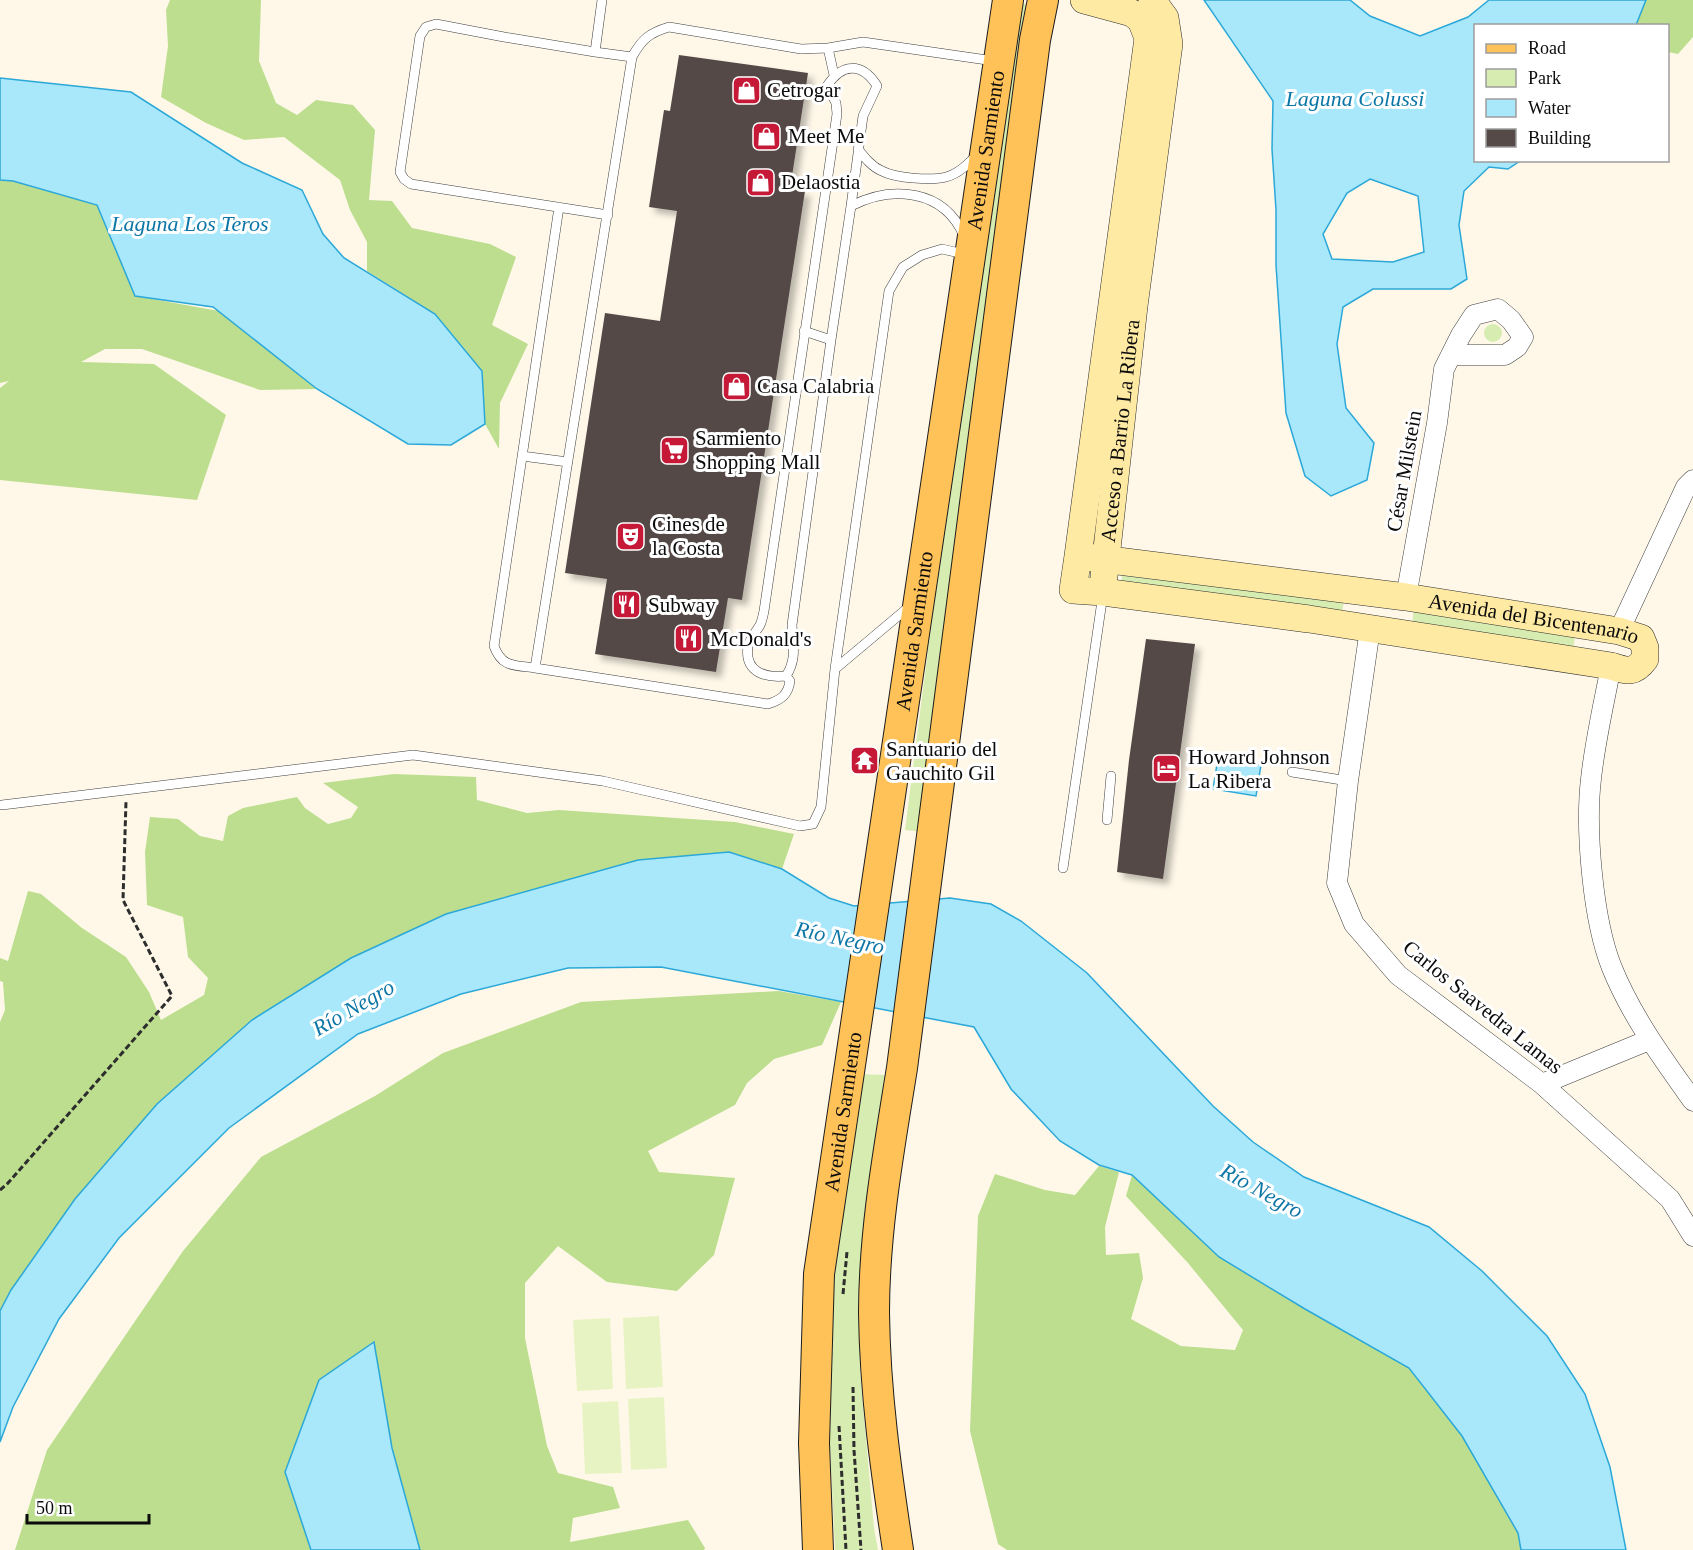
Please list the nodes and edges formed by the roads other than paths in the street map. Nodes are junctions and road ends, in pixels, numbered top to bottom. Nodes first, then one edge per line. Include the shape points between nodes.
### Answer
1 (602, 0) edge
2 (1008, 0) edge
3 (1043, 0) edge
4 (1084, 0) edge
5 (1152, 0) edge
6 (828, 48) junction
7 (595, 51) junction
8 (632, 57) junction
9 (999, 62) junction
10 (834, 75) junction
11 (987, 146) junction
12 (858, 150) junction
13 (851, 206) junction
14 (559, 207) junction
15 (608, 215) junction
16 (970, 253) junction
17 (1122, 306) junction
18 (804, 331) junction
19 (831, 340) junction
20 (1451, 355) dead end
21 (522, 456) junction
22 (568, 462) junction
23 (1693, 480) edge
24 (1078, 556) junction
25 (1106, 560) junction
26 (1357, 590) junction
27 (1103, 592) junction
28 (1406, 597) junction
29 (918, 599) junction
30 (1363, 627) junction
31 (1619, 631) junction
32 (1397, 632) junction
33 (1611, 666) junction
34 (535, 668) junction
35 (835, 669) junction
36 (786, 676) junction
37 (1292, 772) dead end
38 (1111, 776) dead end
39 (1348, 781) junction
40 (2, 806) dead end
41 (1107, 820) dead end
42 (1063, 868) dead end
43 (1649, 1040) junction
44 (1542, 1084) junction
45 (1693, 1101) edge
46 (1693, 1236) edge
47 (818, 1550) edge
48 (898, 1550) edge

1 - 7 lane
2 - 9 main road, Avenida Sarmiento
3 - 48 main road, Avenida Sarmiento via 902,1068 881,1196 874,1312 876,1374
4 - 17 street via 1132,13 1141,20 1148,38
5 - 17 street, Acceso a Barrio La Ribera via 1165,18 1169,44
6 - 8 lane via 801,49 669,27 654,31
6 - 9 lane via 863,42
6 - 10 lane
7 - 8 lane
7 - 14 lane via 436,24 426,27 420,36 400,172 404,179 411,184
8 - 15 lane
9 - 11 main road, Avenida Sarmiento
10 - 12 lane via 844,69 861,69 877,86 863,116
10 - 18 lane via 827,86 837,114
11 - 12 lane via 966,167 947,177 930,179 882,171
11 - 16 main road, Avenida Sarmiento
12 - 13 lane
13 - 16 lane via 880,195 922,196 948,212 961,229
13 - 19 lane
14 - 15 lane
14 - 21 lane
15 - 22 lane
16 - 29 main road, Avenida Sarmiento
16 - 35 lane via 942,249 922,255 903,267 889,291
17 - 24 street
17 - 25 street, Acceso a Barrio La Ribera
18 - 19 lane
18 - 36 lane via 764,611 748,647 756,672
19 - 36 lane via 792,625 795,655
20 - 28 street, César Milstein via 1444,369
21 - 22 lane
21 - 34 lane via 494,646 498,657 508,664
22 - 34 lane
23 - 31 street
24 - 25 street, Avenida del Bicentenario
24 - 27 street, Avenida del Bicentenario via 1073,590
25 - 26 street, Avenida del Bicentenario
25 - 27 street, Acceso a Barrio La Ribera
26 - 28 street, Avenida del Bicentenario
26 - 30 street
27 - 30 street, Avenida del Bicentenario
27 - 42 lane, Acceso a Barrio La Ribera
28 - 31 street, Avenida del Bicentenario
28 - 32 street
29 - 35 lane
29 - 47 main road, Avenida Sarmiento via 819,1274 814,1443
30 - 32 street, Avenida del Bicentenario
30 - 39 street, Carlos Saavedra Lamas
31 - 33 street, Avenida del Bicentenario via 1641,638 1645,659 1639,667 1627,671
32 - 33 street, Avenida del Bicentenario
33 - 43 street via 1590,779 1589,838 1597,912 1612,968
34 - 36 lane via 768,704 788,691 790,681
35 - 40 lane via 821,807 813,824 800,826 603,781 413,755
37 - 39 lane
38 - 41 lane
39 - 44 street, Carlos Saavedra Lamas via 1337,883 1354,924 1398,975
43 - 44 street
43 - 45 street
44 - 46 street, Carlos Saavedra Lamas via 1670,1199

